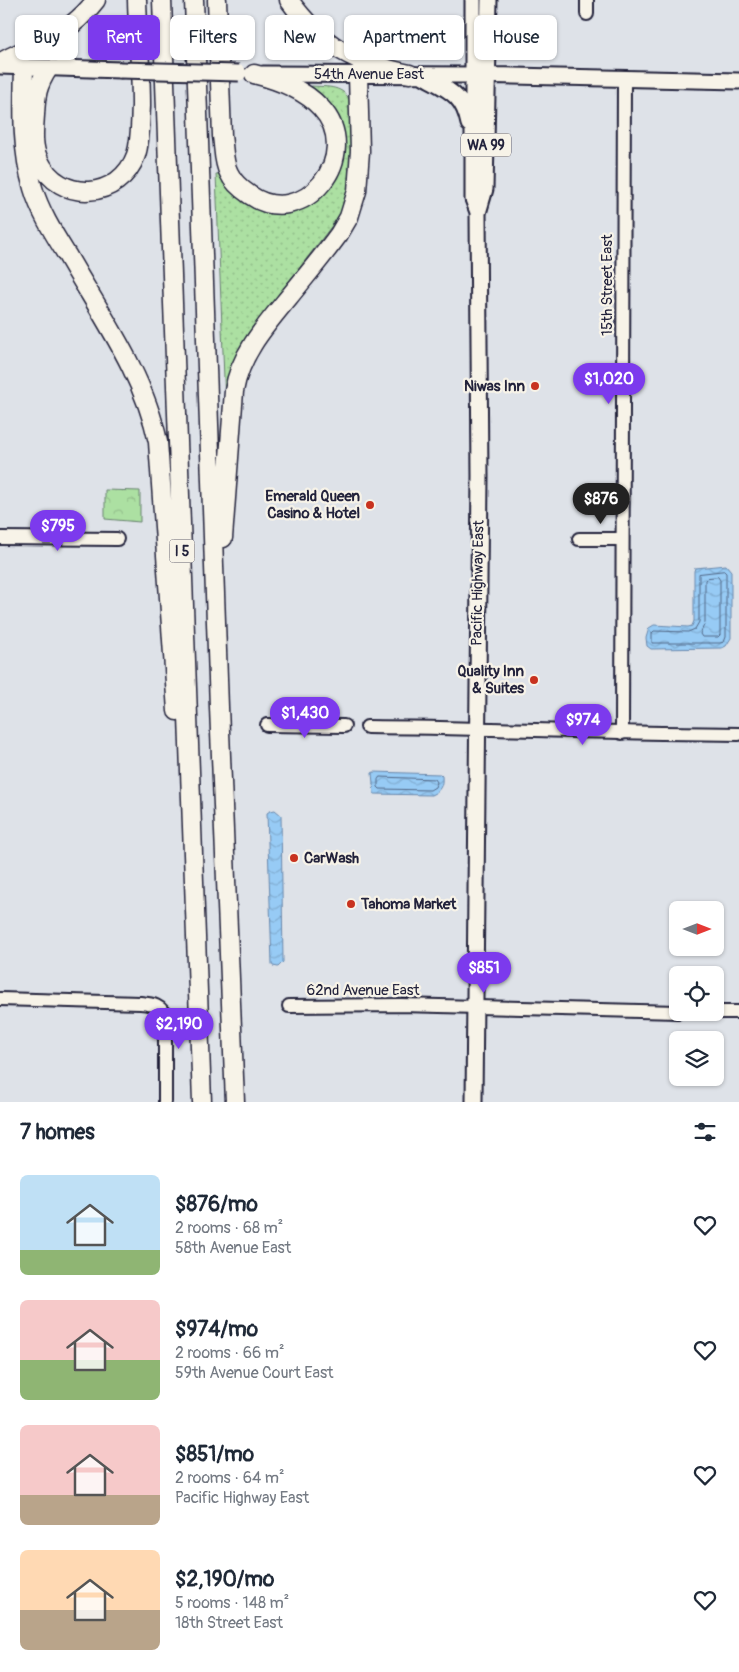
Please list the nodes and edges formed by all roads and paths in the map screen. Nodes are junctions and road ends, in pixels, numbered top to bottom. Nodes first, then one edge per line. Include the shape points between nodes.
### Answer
1 (96, 0) edge
2 (138, 0) edge
3 (162, 0) edge
4 (194, 0) edge
5 (217, 0) edge
6 (289, 0) edge
7 (474, 0) edge
8 (489, 0) edge
9 (587, 0) edge
10 (587, 14) dead end
11 (0, 64) edge
12 (24, 67) junction
13 (48, 69) junction
14 (247, 74) junction
15 (358, 74) junction
16 (415, 74) junction
17 (481, 75) junction
18 (624, 77) junction
19 (739, 80) edge
20 (473, 146) junction
21 (478, 213) junction
22 (0, 538) edge
23 (579, 538) dead end
24 (117, 539) dead end
25 (622, 539) junction
26 (219, 707) junction
27 (267, 725) dead end
28 (344, 726) dead end
29 (367, 727) dead end
30 (476, 728) junction
31 (622, 733) junction
32 (739, 734) edge
33 (191, 806) junction
34 (0, 999) edge
35 (289, 1006) dead end
36 (474, 1007) junction
37 (669, 1012) edge
38 (724, 1012) edge
39 (739, 1012) edge
40 (165, 1102) edge
41 (202, 1102) edge
42 (235, 1102) edge
43 (474, 1102) edge

1 - 11 highway via 60,34 9,56
2 - 13 highway via 141,91 138,144 129,169 117,182 98,190 77,190 59,183 44,169 36,150 34,127 36,91
3 - 33 highway, I 5
4 - 26 highway, I 5
5 - 14 highway via 222,136 228,172 240,187 260,201 275,204 294,202 312,193 330,173 336,152 332,126 320,107 302,93 272,78
6 - 16 highway via 309,25 338,49 360,60
7 - 17 main road, Pacific Highway East
8 - 17 main road, Pacific Highway East
9 - 10 street
11 - 12 main road, 54th Avenue East
12 - 13 main road, 54th Avenue East
12 - 33 highway via 24,138 33,189 41,209 130,364 155,425 179,740
13 - 14 main road, 54th Avenue East, bridge
14 - 15 main road, 54th Avenue East
15 - 16 main road, 54th Avenue East
15 - 26 highway via 359,175 349,217 257,339 236,379 224,527
16 - 17 main road, 54th Avenue East
16 - 20 main road via 451,92 461,102 466,110
17 - 18 main road, 54th Avenue East
17 - 20 main road, Pacific Highway East / WA 99
17 - 21 main road, Pacific Highway East / WA 99 via 485,189
18 - 19 main road, 54th Avenue East
18 - 25 street, 15th Street East
20 - 21 main road, Pacific Highway East / WA 99 via 473,199
21 - 30 main road, Pacific Highway East / WA 99 via 480,476
22 - 24 street
23 - 25 street
25 - 31 street, 15th Street East
26 - 42 highway, I 5
27 - 28 street
29 - 30 street
30 - 31 street
30 - 36 main road, Pacific Highway East / WA 99
31 - 32 street
33 - 41 highway, I 5
34 - 40 street via 140,1003 161,1009 165,1019
35 - 36 street, 62nd Avenue East
36 - 37 street, 62nd Avenue East
36 - 43 main road, Pacific Highway East / WA 99
38 - 39 street

